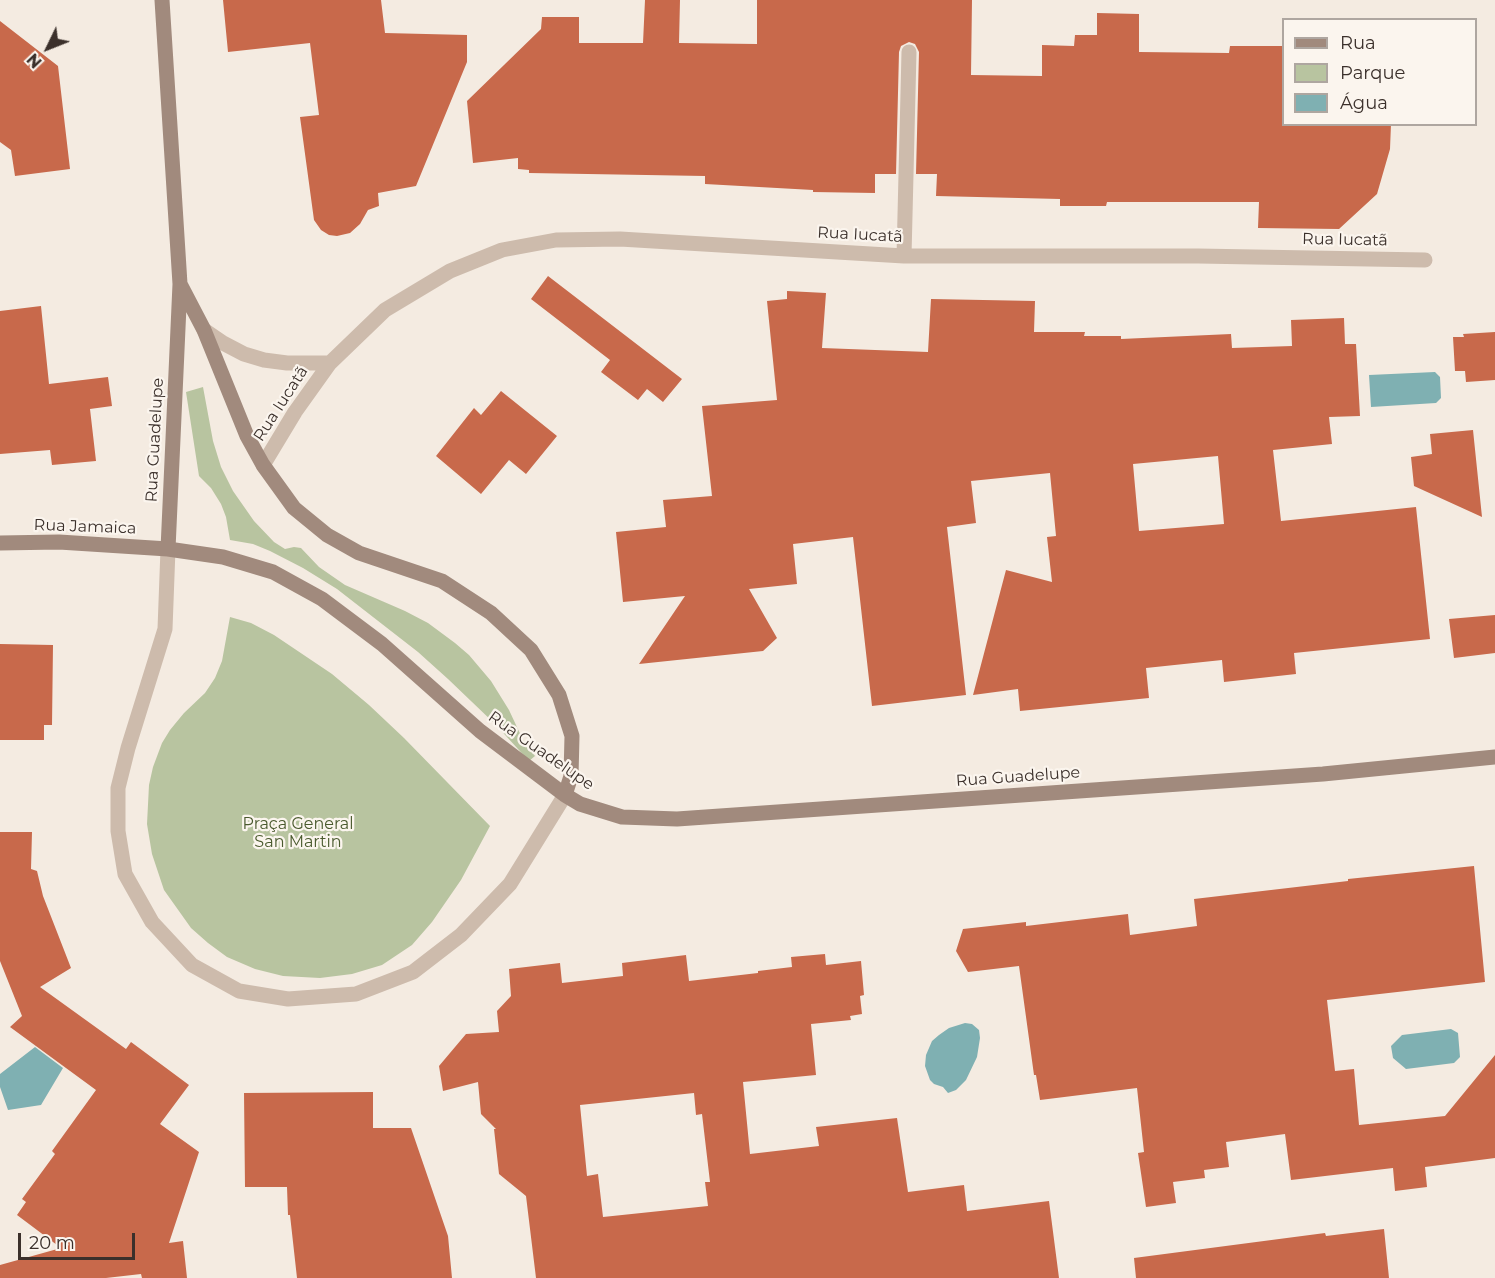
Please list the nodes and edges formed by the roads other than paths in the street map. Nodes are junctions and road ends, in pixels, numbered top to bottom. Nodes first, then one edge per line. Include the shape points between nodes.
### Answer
1 (162, 0) edge
2 (909, 51) dead end
3 (904, 256) junction
4 (1425, 260) dead end
5 (180, 284) junction
6 (204, 330) junction
7 (330, 363) junction
8 (263, 465) junction
9 (0, 543) edge
10 (168, 549) junction
11 (1495, 757) edge
12 (565, 795) junction

1 - 5 street, Rua Guadelupe
2 - 3 street
3 - 4 street, Rua Iucatã
3 - 7 street, Rua Iucatã via 620,239 556,240 502,250 450,271 385,310
5 - 6 street
5 - 10 street, Rua Guadelupe
6 - 7 street, Rua Iucatã via 237,350 264,360
6 - 8 street via 247,436
7 - 8 street, Rua Iucatã
8 - 12 street via 294,508 327,535 359,553 442,581 491,613 531,650 559,695 572,736 571,776
9 - 10 street, Rua Jamaica via 59,542
10 - 12 street, Rua Guadelupe via 223,557 273,572 322,599 382,644 480,731
10 - 12 street via 165,629 118,788 118,831 125,874 136,894 152,922 192,965 239,991 288,999 356,994 413,972 461,935 510,884
11 - 12 street, Rua Guadelupe via 1323,774 677,819 622,817

